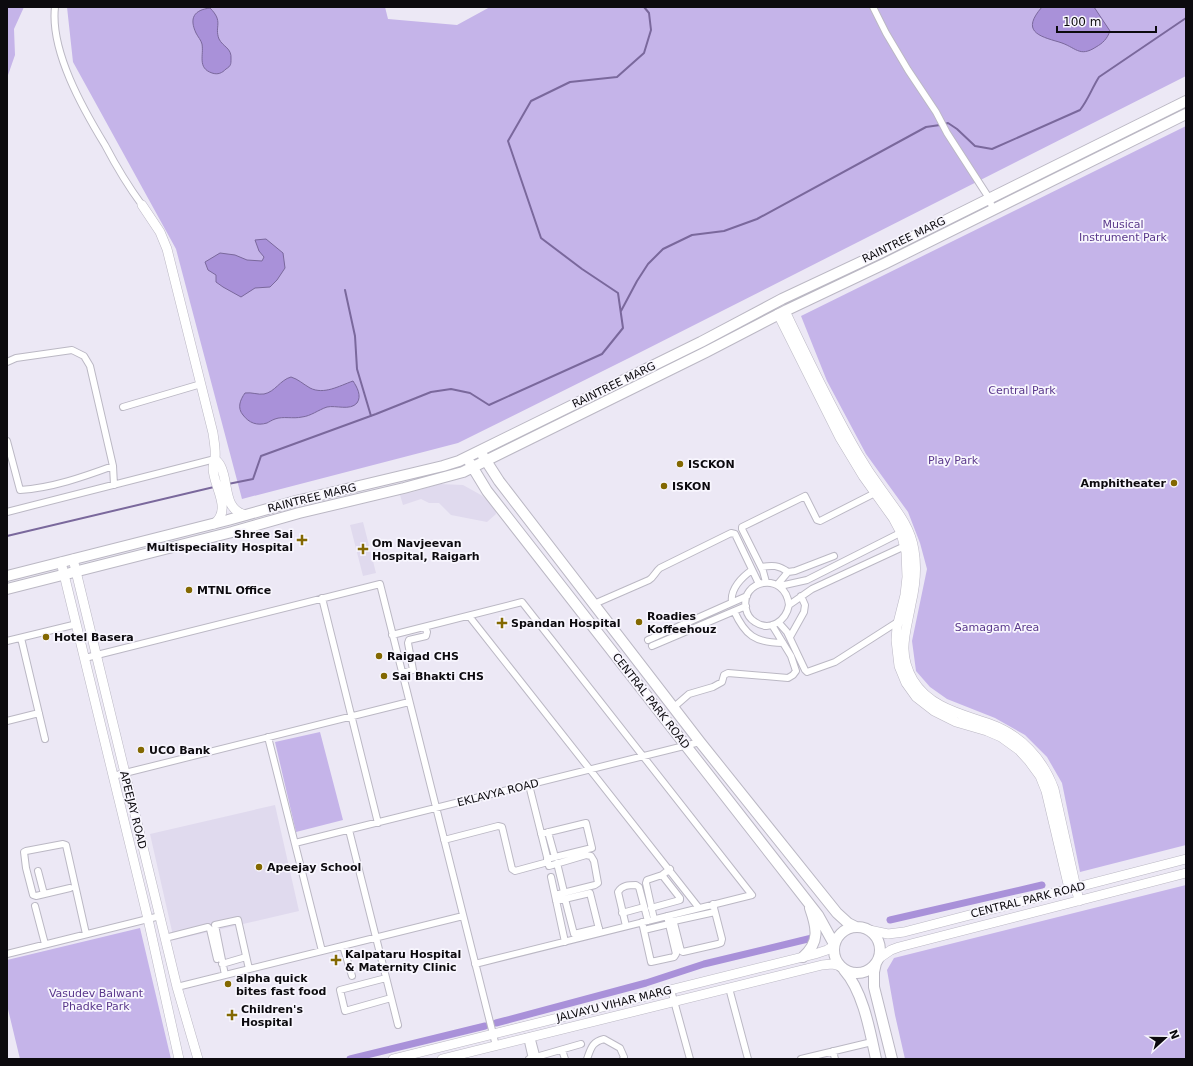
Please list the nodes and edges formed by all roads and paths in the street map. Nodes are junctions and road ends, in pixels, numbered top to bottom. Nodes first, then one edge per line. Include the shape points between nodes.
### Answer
1 (54, 7) edge
2 (873, 7) edge
3 (1186, 101) edge
4 (1186, 114) edge
5 (990, 198) junction
6 (142, 205) joint
7 (993, 210) junction
8 (781, 313) junction
9 (7, 362) edge
10 (201, 384) junction
11 (123, 407) dead end
12 (7, 441) edge
13 (481, 451) junction
14 (467, 458) junction
15 (215, 459) junction
16 (486, 461) junction
17 (113, 466) junction
18 (472, 468) junction
19 (114, 485) junction
20 (875, 493) junction
21 (224, 494) junction
22 (7, 512) edge
23 (246, 515) junction
24 (214, 524) junction
25 (905, 531) junction
26 (909, 544) junction
27 (834, 556) dead end
28 (73, 559) junction
29 (61, 562) junction
30 (761, 567) junction
31 (752, 570) junction
32 (76, 571) junction
33 (788, 572) junction
34 (64, 574) junction
35 (7, 576) edge
36 (766, 582) junction
37 (758, 584) junction
38 (778, 585) junction
39 (7, 589) edge
40 (747, 596) junction
41 (801, 596) junction
42 (322, 598) junction
43 (732, 602) junction
44 (594, 604) junction
45 (789, 605) junction
46 (746, 606) junction
47 (734, 611) junction
48 (469, 616) junction
49 (899, 621) junction
50 (779, 623) junction
51 (77, 624) junction
52 (772, 626) junction
53 (425, 627) junction
54 (392, 635) junction
55 (790, 637) junction
56 (21, 638) junction
57 (648, 640) dead end
58 (7, 641) edge
59 (783, 643) junction
60 (652, 646) dead end
61 (96, 655) junction
62 (84, 658) junction
63 (402, 673) junction
64 (409, 702) junction
65 (674, 707) junction
66 (39, 713) junction
67 (352, 716) junction
68 (7, 721) edge
69 (268, 737) junction
70 (45, 739) dead end
71 (700, 742) junction
72 (686, 746) junction
73 (644, 756) junction
74 (590, 770) junction
75 (124, 773) junction
76 (113, 776) junction
77 (529, 785) junction
78 (436, 808) junction
79 (378, 823) junction
80 (349, 830) junction
81 (548, 832) junction
82 (541, 834) junction
83 (444, 840) junction
84 (295, 844) junction
85 (555, 857) junction
86 (1186, 859) edge
87 (557, 864) junction
88 (549, 867) junction
89 (670, 869) junction
90 (38, 871) dead end
91 (1186, 873) edge
92 (662, 874) junction
93 (70, 888) dead end
94 (1073, 888) junction
95 (44, 894) junction
96 (565, 896) junction
97 (556, 898) junction
98 (807, 900) junction
99 (1076, 902) junction
100 (714, 904) junction
101 (35, 906) dead end
102 (648, 907) junction
103 (699, 908) junction
104 (715, 912) junction
105 (622, 913) junction
106 (160, 916) junction
107 (463, 916) junction
108 (148, 919) junction
109 (670, 919) junction
110 (648, 921) junction
111 (626, 926) junction
112 (856, 926) junction
113 (599, 930) junction
114 (644, 930) junction
115 (869, 930) junction
116 (86, 934) junction
117 (165, 938) junction
118 (376, 938) junction
119 (565, 942) junction
120 (44, 944) junction
121 (834, 945) junction
122 (343, 946) junction
123 (322, 951) junction
124 (7, 954) edge
125 (246, 957) junction
126 (803, 957) junction
127 (877, 961) junction
128 (222, 964) junction
129 (475, 964) junction
130 (842, 968) junction
131 (249, 969) junction
132 (223, 976) junction
133 (352, 976) dead end
134 (386, 978) junction
135 (178, 987) junction
136 (729, 988) junction
137 (671, 990) junction
138 (391, 998) junction
139 (674, 1002) junction
140 (398, 1025) dead end
141 (492, 1032) junction
142 (529, 1037) junction
143 (872, 1042) junction
144 (580, 1044) dead end
145 (496, 1046) junction
146 (562, 1050) junction
147 (833, 1051) junction
148 (534, 1058) edge
149 (179, 1059) edge
150 (198, 1059) edge
151 (393, 1059) edge
152 (442, 1059) edge
153 (565, 1059) edge
154 (587, 1059) edge
155 (623, 1059) edge
156 (690, 1059) edge
157 (748, 1059) edge
158 (801, 1059) edge
159 (835, 1059) edge
160 (876, 1059) edge
161 (892, 1059) edge

1 - 6 street via 57,39 76,94 120,172
2 - 5 street via 911,76
3 - 5 main road, RAINTREE MARG
4 - 7 main road, RAINTREE MARG
5 - 7 street
5 - 13 main road, RAINTREE MARG via 782,299
6 - 10 main road via 160,232 167,249
7 - 8 main road, RAINTREE MARG
8 - 16 main road, RAINTREE MARG
8 - 20 main road via 840,438
8 - 25 main road via 869,472 900,514
9 - 17 street via 16,358 72,350 84,356 90,366
10 - 11 street
10 - 15 main road via 213,433
12 - 17 street via 20,490 36,489
13 - 14 main road, RAINTREE MARG
13 - 16 main road, CENTRAL PARK ROAD
14 - 18 main road, CENTRAL PARK ROAD
14 - 23 main road, RAINTREE MARG
15 - 19 street
15 - 21 main road via 213,468
16 - 18 main road, RAINTREE MARG
16 - 44 main road, CENTRAL PARK ROAD
17 - 19 street
18 - 32 main road, RAINTREE MARG via 447,477 300,512 232,532
18 - 72 main road, CENTRAL PARK ROAD via 487,491
19 - 22 street
20 - 25 main road
20 - 30 street via 820,521 817,520 805,496 742,527
21 - 23 main road via 232,507
21 - 24 main road via 222,513
23 - 24 main road, RAINTREE MARG
24 - 28 main road, RAINTREE MARG
25 - 26 main road
25 - 38 street via 807,580
26 - 41 street
26 - 49 main road via 907,576
26 - 94 main road via 915,559 914,586 904,641 907,664 913,680 938,704 1004,730 1036,756 1054,789
27 - 33 street
28 - 29 main road, RAINTREE MARG
28 - 32 main road, APEEJAY ROAD
29 - 34 main road, APEEJAY ROAD
29 - 35 main road, RAINTREE MARG
30 - 33 street via 773,565
30 - 36 street
31 - 37 street
31 - 43 street via 739,582 731,597
31 - 44 street via 735,534 731,533 660,568 649,580
32 - 34 main road, RAINTREE MARG
32 - 61 main road, APEEJAY ROAD
33 - 38 street
34 - 39 main road, RAINTREE MARG
34 - 51 main road, APEEJAY ROAD
36 - 37 street
36 - 38 street
37 - 40 street
38 - 45 street via 785,591
40 - 43 street
40 - 46 street
41 - 45 street
41 - 55 street via 805,605 804,612
42 - 54 street via 380,584
42 - 61 street
42 - 67 street
43 - 57 street
44 - 65 main road, CENTRAL PARK ROAD
45 - 50 street via 788,612
46 - 47 street
46 - 52 street via 752,620 758,624
47 - 59 street via 746,632 755,639
47 - 60 street
48 - 53 street
48 - 73 street via 522,602
48 - 74 street
49 - 55 street via 835,662 807,672
49 - 94 main road via 897,657 911,691 942,715 1007,741 1035,768 1046,791
50 - 52 street
50 - 55 street
51 - 56 street
51 - 62 main road, APEEJAY ROAD
52 - 59 street
53 - 54 street
53 - 63 street via 426,636 409,640 408,643 413,670
54 - 63 street
56 - 58 street
56 - 66 street
59 - 65 street via 796,671 788,678 728,673 724,675 722,682 689,694
61 - 62 street
61 - 75 main road, APEEJAY ROAD
62 - 76 main road, APEEJAY ROAD
63 - 64 street
64 - 67 street
64 - 78 street
65 - 71 main road, CENTRAL PARK ROAD
66 - 68 street
66 - 70 street
67 - 69 street
67 - 79 street
69 - 75 street
69 - 84 street
71 - 72 street, EKLAVYA ROAD
71 - 112 main road, CENTRAL PARK ROAD via 837,913 848,923
72 - 73 street, EKLAVYA ROAD
72 - 98 main road, CENTRAL PARK ROAD
73 - 74 street, EKLAVYA ROAD
73 - 100 street via 752,895
74 - 77 street, EKLAVYA ROAD
74 - 89 street
75 - 76 street
75 - 106 main road, APEEJAY ROAD
76 - 108 main road, APEEJAY ROAD
77 - 78 street, EKLAVYA ROAD
77 - 82 street
78 - 79 street, EKLAVYA ROAD
78 - 83 street
79 - 80 street, EKLAVYA ROAD
80 - 84 street, EKLAVYA ROAD
80 - 118 street
81 - 82 street
81 - 85 street
81 - 85 street via 586,823 592,848
82 - 88 street
83 - 88 street via 502,827 512,869 515,871
83 - 107 street
84 - 123 street
85 - 88 street
86 - 94 main road, CENTRAL PARK ROAD
87 - 88 street
87 - 96 street
87 - 96 street via 586,855 591,856 594,861 598,883
88 - 97 street
89 - 92 street
89 - 103 street
90 - 95 street
91 - 99 main road, CENTRAL PARK ROAD
92 - 102 street via 647,880
92 - 102 street via 680,900
93 - 95 street
94 - 99 main road
94 - 115 main road, CENTRAL PARK ROAD via 904,932 888,934
95 - 116 street via 33,895 24,852 66,845
96 - 97 street
96 - 113 street via 590,893
96 - 113 street via 574,934
97 - 119 street
98 - 121 main road, CENTRAL PARK ROAD via 823,922
98 - 126 main road via 816,940 811,950
99 - 127 main road, CENTRAL PARK ROAD via 899,947
100 - 103 street
100 - 104 street
101 - 120 street
102 - 105 street
102 - 105 street via 639,887 627,885 618,892
102 - 110 street
103 - 109 street
104 - 109 street
104 - 109 street via 721,943 684,952 681,951
105 - 111 street
106 - 108 street
106 - 117 main road, APEEJAY ROAD
107 - 118 street
107 - 129 street
108 - 116 street
108 - 149 main road, APEEJAY ROAD
109 - 110 street
109 - 114 street
109 - 114 street via 676,954 674,957 652,962
110 - 111 street
110 - 114 street
111 - 113 street
112 - 115 main road
112 - 121 main road via 843,931
113 - 119 street
115 - 127 main road via 878,941 880,950
116 - 120 street
117 - 132 street via 209,927
117 - 135 main road, APEEJAY ROAD
118 - 122 street
118 - 134 street
119 - 129 street
120 - 124 street
121 - 126 main road, JALVAYU VIHAR MARG
121 - 130 main road via 835,959
122 - 123 street
122 - 133 street
123 - 131 street
125 - 128 street
125 - 128 street via 238,920 214,926
125 - 131 street
126 - 137 main road, JALVAYU VIHAR MARG
127 - 130 main road via 870,969 861,973 852,973
127 - 161 main road via 874,987
128 - 132 street
129 - 141 street
130 - 136 main road, JALVAYU VIHAR MARG via 827,964
130 - 143 main road via 858,990
131 - 132 street
132 - 135 street
134 - 138 street
134 - 138 street via 340,990 345,1011
135 - 150 main road, APEEJAY ROAD
136 - 139 main road, JALVAYU VIHAR MARG
136 - 157 street
137 - 139 street
137 - 141 main road, JALVAYU VIHAR MARG
138 - 140 street
139 - 142 main road, JALVAYU VIHAR MARG
139 - 156 street
141 - 145 street
141 - 151 main road, JALVAYU VIHAR MARG
142 - 145 main road, JALVAYU VIHAR MARG
142 - 148 street
143 - 147 street
143 - 160 main road
144 - 146 street
145 - 152 main road, JALVAYU VIHAR MARG
146 - 148 street
146 - 153 street
147 - 158 street
147 - 159 street
154 - 155 street via 597,1040 604,1039 620,1048

